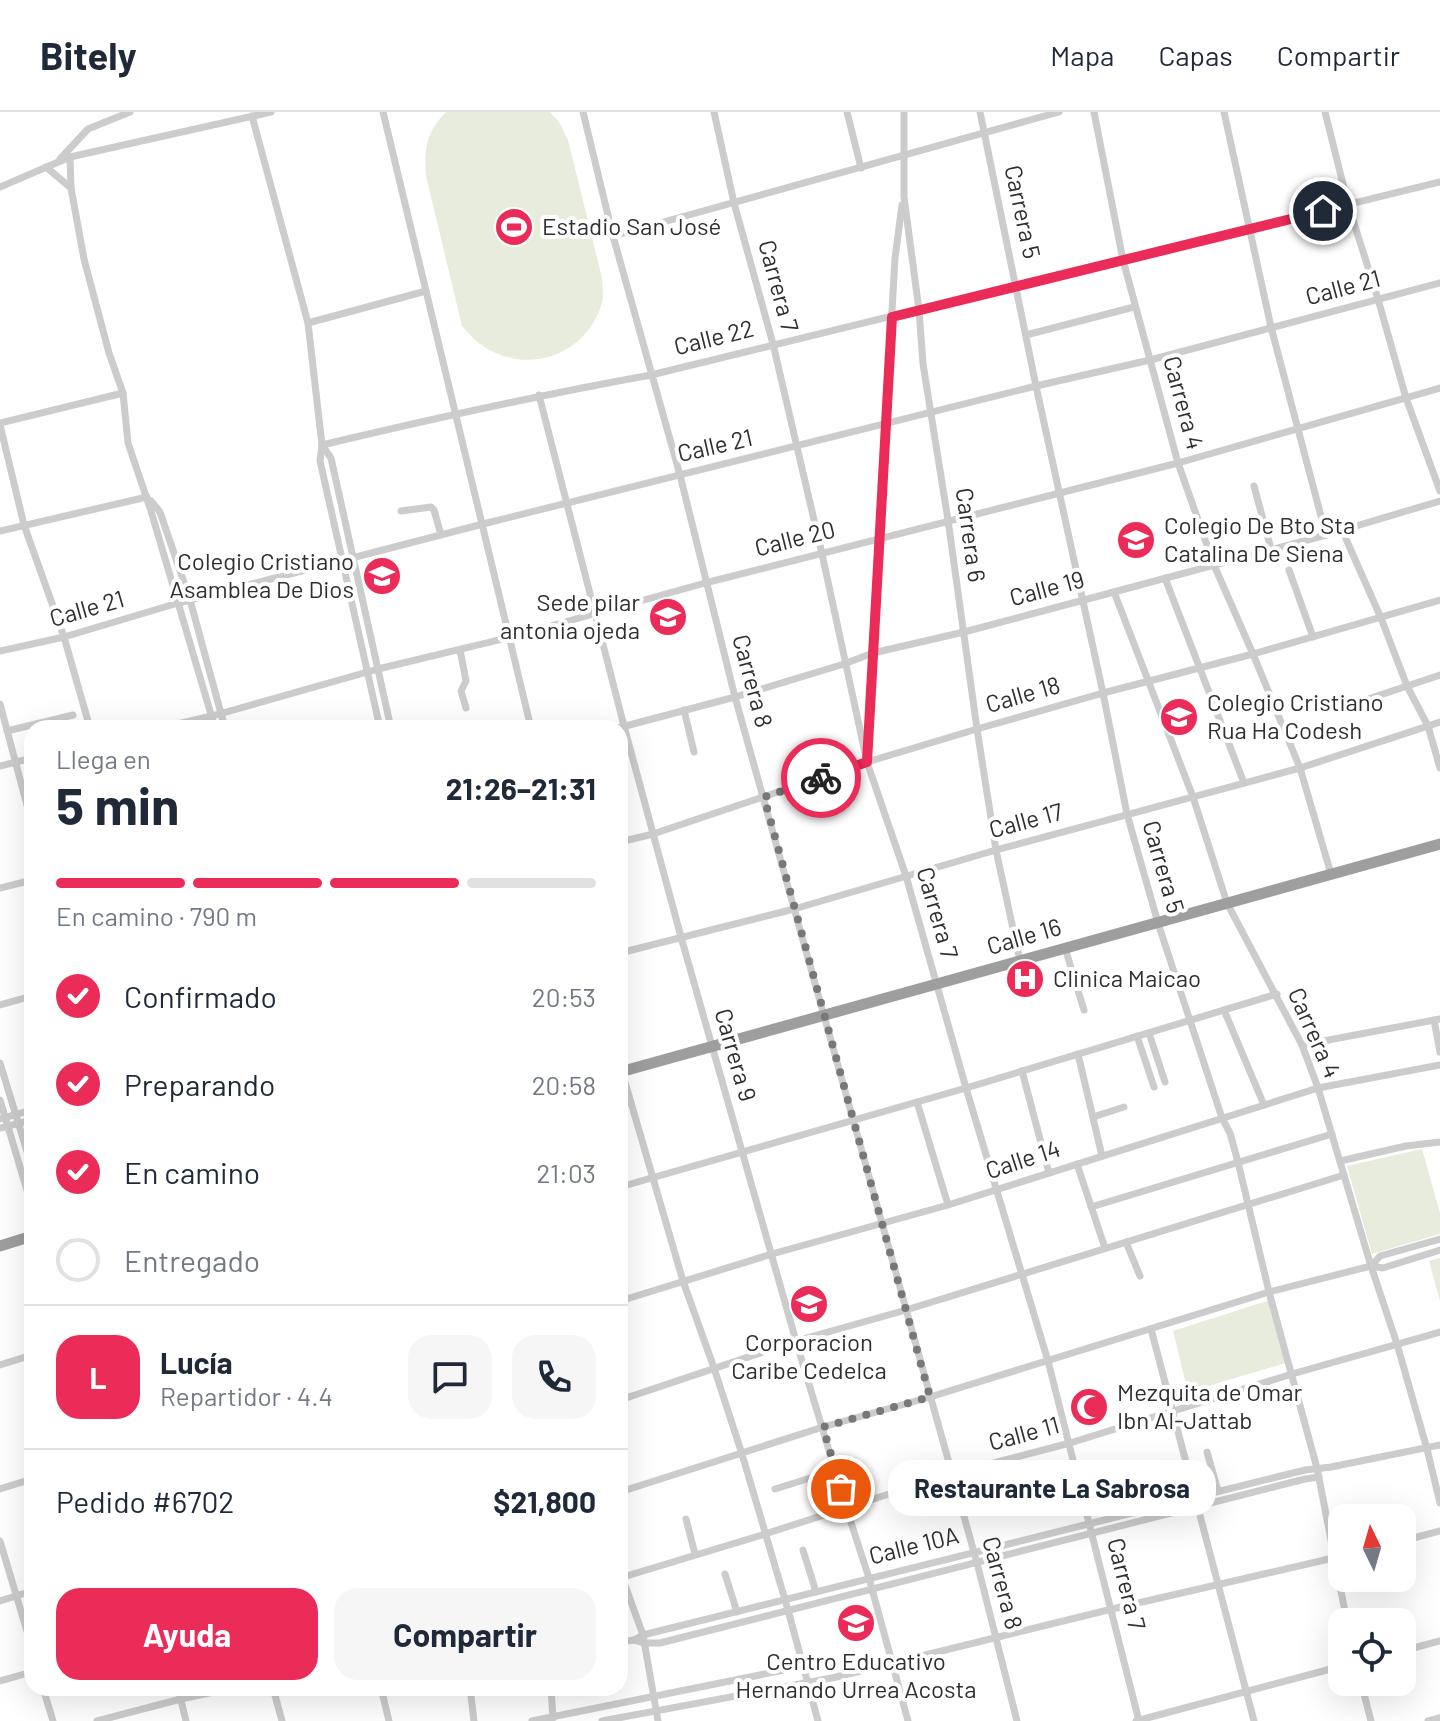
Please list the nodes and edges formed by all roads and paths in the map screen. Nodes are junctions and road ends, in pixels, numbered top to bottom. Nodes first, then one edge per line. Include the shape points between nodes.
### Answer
1 (130, 112) edge
2 (271, 112) edge
3 (383, 112) edge
4 (583, 112) edge
5 (714, 112) edge
6 (847, 112) edge
7 (904, 112) edge
8 (980, 112) edge
9 (1059, 112) edge
10 (1094, 112) edge
11 (1224, 112) edge
12 (1325, 112) edge
13 (252, 116) junction
14 (985, 133) junction
15 (903, 155) junction
16 (70, 157) junction
17 (58, 161) junction
18 (46, 167) junction
19 (861, 168) junction
20 (1440, 182) edge
21 (0, 187) edge
22 (71, 188) junction
23 (904, 197) junction
24 (734, 203) junction
25 (1348, 204) junction
26 (1249, 230) junction
27 (613, 236) junction
28 (1123, 260) junction
29 (1440, 283) edge
30 (1017, 286) junction
31 (426, 291) junction
32 (1378, 299) junction
33 (1134, 307) junction
34 (919, 310) junction
35 (892, 317) junction
36 (308, 323) junction
37 (1271, 327) junction
38 (1026, 335) junction
39 (773, 344) junction
40 (1150, 360) junction
41 (651, 375) junction
42 (1036, 386) junction
43 (1440, 388) edge
44 (123, 393) junction
45 (539, 395) junction
46 (1406, 398) junction
47 (456, 413) junction
48 (931, 413) junction
49 (0, 424) edge
50 (886, 425) junction
51 (1297, 428) junction
52 (322, 445) junction
53 (797, 447) junction
54 (1178, 463) junction
55 (680, 475) junction
56 (1254, 486) dead end
57 (1440, 491) edge
58 (1060, 493) junction
59 (147, 497) junction
60 (1440, 501) edge
61 (566, 503) junction
62 (401, 511) dead end
63 (948, 520) junction
64 (483, 524) junction
65 (24, 525) junction
66 (1342, 530) junction
67 (0, 531) edge
68 (441, 535) junction
69 (1326, 535) junction
70 (879, 537) junction
71 (1271, 549) junction
72 (822, 554) junction
73 (353, 558) junction
74 (343, 561) junction
75 (1214, 565) junction
76 (1289, 570) dead end
77 (1165, 578) junction
78 (705, 583) junction
79 (1114, 592) junction
80 (190, 600) junction
81 (1084, 600) junction
82 (1440, 600) edge
83 (178, 603) junction
84 (596, 614) junction
85 (1381, 618) junction
86 (964, 632) junction
87 (64, 637) junction
88 (511, 637) junction
89 (1313, 637) junction
90 (460, 650) junction
91 (0, 651) edge
92 (873, 653) junction
93 (1253, 654) junction
94 (844, 664) junction
95 (1199, 668) junction
96 (378, 669) junction
97 (368, 672) junction
98 (1440, 675) edge
99 (1147, 682) junction
100 (1407, 686) junction
101 (1103, 693) junction
102 (735, 697) junction
103 (0, 704) edge
104 (466, 708) dead end
105 (1338, 709) dead end
106 (684, 710) junction
107 (216, 714) junction
108 (73, 715) dead end
109 (52, 720) edge
110 (88, 720) edge
111 (192, 720) edge
112 (216, 720) edge
113 (220, 720) edge
114 (378, 720) edge
115 (389, 720) edge
116 (529, 720) edge
117 (619, 720) edge
118 (1440, 722) edge
119 (628, 725) edge
120 (1428, 726) junction
121 (24, 727) edge
122 (977, 729) junction
123 (7, 731) junction
124 (628, 750) edge
125 (694, 752) dead end
126 (24, 760) edge
127 (867, 762) junction
128 (15, 763) junction
129 (0, 766) edge
130 (1300, 768) junction
131 (1440, 768) edge
132 (1244, 783) junction
133 (24, 795) edge
134 (764, 797) junction
135 (1193, 797) junction
136 (1127, 814) junction
137 (653, 834) junction
138 (628, 840) edge
139 (1440, 844) edge
140 (996, 850) junction
141 (1331, 874) junction
142 (906, 876) junction
143 (24, 882) edge
144 (0, 888) edge
145 (1227, 903) junction
146 (794, 909) junction
147 (1158, 923) junction
148 (681, 937) junction
149 (1065, 948) junction
150 (628, 951) edge
151 (1020, 961) junction
152 (937, 984) junction
153 (1277, 994) junction
154 (24, 998) edge
155 (0, 1005) edge
156 (1084, 1010) dead end
157 (1224, 1010) junction
158 (824, 1016) junction
159 (1437, 1020) edge
160 (1189, 1021) junction
161 (1149, 1033) junction
162 (1137, 1036) junction
163 (1302, 1045) junction
164 (712, 1047) junction
165 (1440, 1052) edge
166 (1078, 1054) junction
167 (0, 1063) edge
168 (1440, 1065) edge
169 (628, 1068) edge
170 (1022, 1071) junction
171 (1165, 1082) dead end
172 (1154, 1087) dead end
173 (966, 1088) junction
174 (1318, 1088) junction
175 (628, 1095) edge
176 (0, 1100) edge
177 (917, 1102) junction
178 (1264, 1105) junction
179 (1124, 1107) dead end
180 (24, 1115) edge
181 (1093, 1117) junction
182 (1222, 1118) junction
183 (17, 1119) junction
184 (24, 1119) edge
185 (853, 1121) junction
186 (3, 1123) edge
187 (1332, 1134) junction
188 (24, 1142) edge
189 (1440, 1142) edge
190 (742, 1152) junction
191 (1102, 1156) junction
192 (1340, 1161) junction
193 (1238, 1162) junction
194 (1077, 1164) junction
195 (1049, 1173) junction
196 (1344, 1175) junction
197 (651, 1178) junction
198 (24, 1184) edge
199 (628, 1185) edge
200 (996, 1189) junction
201 (1248, 1204) junction
202 (948, 1205) junction
203 (1091, 1207) junction
204 (883, 1224) junction
205 (24, 1238) edge
206 (1440, 1239) edge
207 (1126, 1242) junction
208 (0, 1246) edge
209 (1105, 1248) junction
210 (1440, 1250) edge
211 (772, 1254) junction
212 (1371, 1266) junction
213 (1022, 1273) junction
214 (1140, 1276) dead end
215 (683, 1281) junction
216 (1269, 1292) junction
217 (628, 1298) edge
218 (906, 1310) junction
219 (1151, 1329) junction
220 (1440, 1332) edge
221 (796, 1341) junction
222 (1397, 1344) junction
223 (24, 1358) edge
224 (1048, 1361) junction
225 (0, 1365) edge
226 (714, 1368) junction
227 (1292, 1374) junction
228 (628, 1397) edge
229 (930, 1397) junction
230 (1173, 1411) junction
231 (823, 1427) junction
232 (1070, 1443) junction
233 (1440, 1445) edge
234 (1427, 1449) junction
235 (1207, 1452) dead end
236 (742, 1454) junction
237 (1317, 1468) junction
238 (836, 1470) junction
239 (951, 1474) junction
240 (1319, 1477) junction
241 (24, 1482) edge
242 (0, 1489) edge
243 (775, 1489) dead end
244 (628, 1490) edge
245 (1218, 1491) junction
246 (1196, 1501) junction
247 (1440, 1503) edge
248 (846, 1507) junction
249 (1328, 1515) edge
250 (686, 1519) dead end
251 (1092, 1528) junction
252 (1440, 1531) edge
253 (765, 1534) junction
254 (1416, 1537) edge
255 (0, 1541) edge
256 (803, 1550) dead end
257 (973, 1552) junction
258 (695, 1554) junction
259 (1328, 1559) edge
260 (977, 1563) junction
261 (725, 1574) dead end
262 (628, 1576) edge
263 (869, 1578) junction
264 (1218, 1584) junction
265 (872, 1589) junction
266 (816, 1592) junction
267 (24, 1593) edge
268 (18, 1595) junction
269 (628, 1597) edge
270 (785, 1600) junction
271 (0, 1601) edge
272 (1112, 1609) junction
273 (788, 1610) junction
274 (737, 1612) junction
275 (24, 1618) edge
276 (995, 1638) junction
277 (644, 1639) junction
278 (628, 1641) edge
279 (1440, 1641) edge
280 (1416, 1647) edge
281 (893, 1664) junction
282 (804, 1666) junction
283 (1328, 1670) edge
284 (24, 1674) edge
285 (0, 1681) edge
286 (808, 1683) junction
287 (1247, 1692) junction
288 (45, 1696) edge
289 (180, 1696) edge
290 (195, 1696) edge
291 (275, 1696) edge
292 (383, 1696) edge
293 (471, 1696) edge
294 (552, 1696) edge
295 (655, 1696) junction
296 (1365, 1696) edge
297 (181, 1699) junction
298 (657, 1712) junction
299 (1440, 1718) edge
300 (554, 1719) edge
301 (53, 1721) edge
302 (97, 1721) edge
303 (186, 1721) edge
304 (282, 1721) edge
305 (389, 1721) edge
306 (474, 1721) edge
307 (532, 1721) edge
308 (602, 1721) edge
309 (658, 1721) edge
310 (818, 1721) edge
311 (908, 1721) edge
312 (1017, 1721) edge
313 (1138, 1721) edge
314 (1254, 1721) edge
315 (1371, 1721) edge
316 (1428, 1721) edge

1 - 17 street via 88,129
2 - 13 street
3 - 31 street
4 - 27 street, Carrera 8
5 - 24 street, Carrera 7
6 - 19 street
7 - 15 street, Carrera 6
8 - 14 street, Carrera 5
9 - 14 street
10 - 28 street, Carrera 4
11 - 26 street
12 - 25 street
13 - 16 street
13 - 36 street
14 - 15 street
14 - 30 street, Carrera 5
15 - 19 street
15 - 23 street, Carrera 6
16 - 17 street
16 - 22 street
17 - 18 street
18 - 21 street
18 - 22 street
19 - 24 street
20 - 25 street, Calle 22
22 - 44 street via 84,259
23 - 34 street, Carrera 6
23 - 35 street
24 - 27 street
24 - 39 street, Carrera 7
25 - 26 street, Calle 22
25 - 32 street
26 - 28 street, Calle 22
26 - 37 street
27 - 41 street, Carrera 8
28 - 30 street, Calle 22
28 - 33 street, Carrera 4
29 - 32 street, Calle 21
30 - 34 street, Calle 22
30 - 38 street, Carrera 5
31 - 36 street
31 - 47 street
32 - 37 street, Calle 21
32 - 46 street
33 - 38 street
33 - 40 street, Carrera 4
34 - 35 street, Calle 22
34 - 48 street, Carrera 6
35 - 39 street, Calle 22
35 - 50 street
36 - 52 street
37 - 40 street, Calle 21
37 - 51 street
38 - 42 street, Carrera 5
39 - 41 street, Calle 22
39 - 53 street, Carrera 7
40 - 42 street, Calle 21
40 - 54 street, Carrera 4
41 - 45 street, Calle 22
41 - 55 street, Carrera 8
42 - 48 street, Calle 21
42 - 58 street, Carrera 5
43 - 46 street, Calle 20
44 - 49 street
44 - 59 street via 128,443
45 - 47 street, Calle 22
45 - 61 street, Carrera 9
46 - 51 street, Calle 20
46 - 57 street
47 - 52 street, Calle 22
47 - 64 street
48 - 50 street, Calle 21
48 - 63 street, Carrera 6
49 - 65 street
50 - 53 street, Calle 21
50 - 70 street
51 - 54 street, Calle 20
51 - 69 street
52 - 73 street via 331,458
52 - 74 street via 320,461
53 - 55 street, Calle 21
53 - 72 street, Carrera 7
54 - 58 street, Calle 20
54 - 75 street, Carrera 4
55 - 61 street, Calle 21
55 - 78 street, Carrera 8
56 - 71 street
58 - 63 street, Calle 20
58 - 81 street, Carrera 5
59 - 65 street
59 - 80 street via 160,512
59 - 83 street
60 - 66 street, Calle 19
61 - 64 street, Calle 21
61 - 84 street, Carrera 9
62 - 68 street via 431,507
63 - 70 street, Calle 20
63 - 86 street, Carrera 6
64 - 68 street, Calle 21
64 - 88 street
65 - 67 street
65 - 87 street
66 - 69 street, Calle 19
66 - 85 street
68 - 73 street, Calle 21
69 - 71 street, Calle 19
70 - 72 street, Calle 20
70 - 92 street
71 - 75 street, Calle 19
72 - 78 street, Calle 20
72 - 94 street, Carrera 7
73 - 74 street, Calle 21
73 - 96 street
74 - 80 street, Calle 21
74 - 97 street
75 - 77 street, Calle 19
75 - 93 street, Carrera 4
76 - 89 street
77 - 79 street, Calle 19
77 - 95 street
78 - 84 street, Calle 20
78 - 102 street, Carrera 8
79 - 81 street, Calle 19
79 - 99 street, Carrera 4
80 - 83 street, Calle 21
80 - 107 street
81 - 86 street, Calle 19
81 - 101 street, Carrera 5
82 - 85 street, Calle 18
83 - 87 street, Calle 21
83 - 107 street
84 - 88 street, Calle 20
84 - 117 street, Carrera 9
85 - 89 street, Calle 18
85 - 100 street
86 - 92 street, Calle 19
86 - 122 street, Carrera 6
87 - 91 street, Calle 21
87 - 110 street
88 - 90 street, Calle 20
88 - 116 street
89 - 93 street, Calle 18
90 - 96 street, Calle 20
90 - 104 street
92 - 94 street, Calle 19
92 - 127 street
93 - 95 street, Calle 18
93 - 130 street, Carrera 4
94 - 102 street, Calle 19
94 - 127 street, Carrera 7
95 - 99 street, Calle 18
95 - 132 street
96 - 97 street, Calle 20
96 - 115 street
97 - 107 street, Calle 20
97 - 114 street
98 - 100 street
99 - 101 street, Calle 18
99 - 135 street, Carrera 4
100 - 105 street
100 - 120 street
101 - 122 street, Calle 18
101 - 136 street, Carrera 5
102 - 106 street, Calle 19
102 - 134 street, Carrera 8
103 - 123 street
106 - 119 street, Calle 19
106 - 125 street
107 - 111 street, Calle 20
107 - 112 street
107 - 113 street
108 - 109 street
118 - 120 street, Calle 17
120 - 130 street, Calle 17
120 - 131 street
121 - 123 street
122 - 127 street, Calle 18
122 - 140 street, Carrera 6
123 - 128 street
124 - 137 street, Carrera 9
126 - 128 street
127 - 134 street, Calle 18
127 - 142 street, Carrera 7
128 - 129 street
128 - 133 street
130 - 132 street, Calle 17
130 - 141 street, Carrera 4
132 - 135 street, Calle 17
134 - 137 street, Calle 18
134 - 146 street, Carrera 8
135 - 136 street, Calle 17
135 - 145 street, Carrera 4
136 - 140 street, Calle 17
136 - 147 street, Carrera 5
137 - 138 street, Calle 18
137 - 148 street, Carrera 9
139 - 141 highway, Calle 16
140 - 142 street, Calle 17
140 - 151 street, Carrera 6
141 - 145 highway, Calle 16
142 - 146 street, Calle 17
142 - 152 street, Carrera 7
143 - 144 street
145 - 147 highway, Calle 16
145 - 153 street, Carrera 4
146 - 148 street, Calle 17
146 - 158 street, Carrera 8
147 - 149 highway, Calle 16
147 - 160 street, Carrera 5
148 - 150 street, Calle 17
148 - 164 street, Carrera 9
149 - 151 highway, Calle 16
149 - 156 street
151 - 152 highway, Calle 16
152 - 158 highway, Calle 16
152 - 173 street, Carrera 7
153 - 157 street
153 - 163 street, Carrera 4
154 - 155 street
157 - 160 street
157 - 178 street
158 - 164 highway, Calle 16
158 - 185 street, Carrera 8
159 - 163 street
159 - 165 street
160 - 161 street
160 - 182 street, Carrera 5
161 - 162 street
161 - 171 street
162 - 166 street
162 - 172 street
163 - 174 street, Carrera 4
164 - 169 highway, Calle 16
164 - 190 street, Carrera 9
166 - 170 street
166 - 181 street
167 - 183 street
168 - 174 street, Calle 14
170 - 173 street
170 - 195 street
173 - 177 street
173 - 200 street, Carrera 7
174 - 178 street, Calle 14
174 - 187 street, Carrera 4
175 - 197 street
176 - 186 street
177 - 185 street
177 - 202 street
178 - 182 street, Calle 14
179 - 181 street
180 - 183 street
181 - 191 street
182 - 191 street, Calle 14
182 - 193 street, Carrera 5
183 - 184 street
183 - 186 street
183 - 188 street
185 - 190 street
185 - 204 street, Carrera 8
186 - 198 street
187 - 192 street, Carrera 4
187 - 193 street
189 - 192 street
190 - 197 street
190 - 211 street, Carrera 9
191 - 194 street, Calle 14
192 - 196 street, Carrera 4
193 - 201 street, Carrera 5
193 - 203 street
194 - 195 street, Calle 14
194 - 203 street
195 - 200 street, Calle 14
196 - 201 street
196 - 212 street, Carrera 4
197 - 199 street
197 - 215 street
200 - 202 street, Calle 14
200 - 213 street, Carrera 7
201 - 207 street
201 - 216 street, Carrera 5
202 - 204 street, Calle 14
203 - 209 street
204 - 211 street, Calle 14
204 - 218 street, Carrera 8
205 - 208 highway
206 - 212 street via 1380,1256
207 - 209 street
207 - 214 street
209 - 213 street
210 - 212 street via 1383,1268
211 - 215 street, Calle 14
211 - 221 street, Carrera 9
212 - 216 street
212 - 222 street, Carrera 4
213 - 218 street
213 - 224 street, Carrera 7
215 - 217 street, Calle 14
215 - 226 street
216 - 219 street
216 - 227 street, Carrera 5
218 - 221 street
218 - 229 street, Carrera 8
219 - 224 street
219 - 230 street
220 - 222 street, Calle 11
221 - 226 street
221 - 231 street, Carrera 9
222 - 227 street, Calle 11
222 - 234 street, Carrera 4
223 - 225 street
224 - 229 street
224 - 232 street, Carrera 7
226 - 228 street
226 - 236 street
227 - 230 street, Calle 11
227 - 237 street, Carrera 5
229 - 231 street
229 - 239 street, Carrera 8
230 - 232 street, Calle 11
230 - 246 street
231 - 236 street
231 - 238 street, Carrera 9
232 - 239 street, Calle 11
232 - 251 street, Carrera 7
233 - 234 street, Calle 10A
234 - 237 street, Calle 10A
234 - 247 street, Carrera 4
235 - 245 street
236 - 244 street
236 - 253 street
237 - 240 street, Carrera 5
237 - 245 street, Calle 10A
238 - 243 street
238 - 248 street, Carrera 9
239 - 248 street, Calle 11
239 - 257 street, Carrera 8
240 - 246 street, Calle 10A
240 - 249 street, Carrera 5
241 - 242 street
245 - 246 street, Calle 10A
246 - 251 street, Calle 10A
246 - 264 street
248 - 253 street, Calle 11
248 - 263 street, Carrera 9
250 - 258 street
251 - 257 street, Calle 10A
251 - 260 street, Calle 10A
251 - 272 street, Carrera 7
252 - 254 street
253 - 258 street, Calle 11
253 - 270 street
255 - 268 street
256 - 266 street
257 - 260 street, Carrera 8
257 - 263 street, Calle 10A
258 - 262 street, Calle 11
259 - 264 street
260 - 265 street, Calle 10A
260 - 276 street, Carrera 8
261 - 274 street
263 - 265 street, Carrera 9
263 - 266 street, Calle 10A
264 - 272 street
264 - 287 street
265 - 273 street, Calle 10A
265 - 281 street, Carrera 9
266 - 270 street, Calle 10A
267 - 268 street
268 - 271 street
268 - 275 street
269 - 277 street
270 - 273 street
270 - 274 street, Calle 10A
272 - 276 street
272 - 313 street, Carrera 7
273 - 277 street, Calle 10A via 660,1643
273 - 282 street
274 - 277 street, Calle 10A
276 - 281 street
276 - 312 street, Carrera 8
277 - 278 street, Calle 10A
277 - 295 street
279 - 280 street
281 - 286 street
281 - 311 street, Carrera 9
282 - 286 street
282 - 295 street
283 - 287 street
284 - 285 street
286 - 298 street
286 - 310 street
287 - 313 street
287 - 314 street
288 - 301 street
289 - 297 street
290 - 297 street
291 - 304 street
292 - 305 street
293 - 306 street
294 - 300 street
295 - 298 street
295 - 300 street
296 - 315 street
297 - 302 street
297 - 303 street
298 - 308 street
298 - 309 street
299 - 316 street
300 - 307 street

